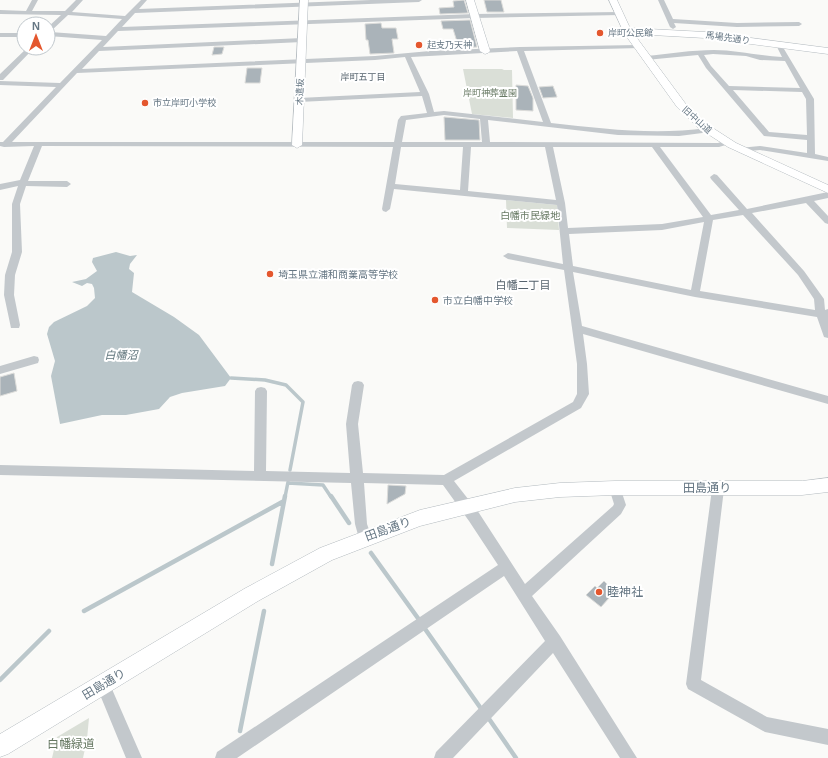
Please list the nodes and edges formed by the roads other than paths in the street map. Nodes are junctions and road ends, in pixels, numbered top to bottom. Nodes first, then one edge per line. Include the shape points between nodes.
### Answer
1 (34, 0) edge
2 (80, 0) edge
3 (144, 0) edge
4 (419, 0) edge
5 (470, 0) edge
6 (615, 0) edge
7 (661, 0) edge
8 (304, 3) edge
9 (133, 11) junction
10 (0, 12) edge
11 (28, 12) junction
12 (66, 13) junction
13 (618, 14) junction
14 (475, 16) junction
15 (127, 18) junction
16 (671, 21) junction
17 (303, 22) junction
18 (56, 23) edge
19 (799, 24) dead end
20 (116, 29) junction
21 (627, 31) junction
22 (676, 33) junction
23 (0, 35) edge
24 (16, 35) edge
25 (56, 35) edge
26 (107, 38) junction
27 (302, 40) junction
28 (779, 46) junction
29 (638, 47) junction
30 (96, 49) junction
31 (520, 49) junction
32 (486, 51) junction
33 (828, 51) edge
34 (700, 52) junction
35 (407, 55) junction
36 (23, 56) edge
37 (646, 58) junction
38 (788, 58) junction
39 (301, 61) junction
40 (76, 71) junction
41 (0, 78) edge
42 (0, 83) edge
43 (62, 85) junction
44 (726, 88) junction
45 (805, 90) junction
46 (425, 94) junction
47 (299, 100) junction
48 (431, 114) junction
49 (484, 117) junction
50 (548, 124) junction
51 (707, 130) junction
52 (767, 134) junction
53 (811, 138) junction
54 (726, 142) junction
55 (2, 144) edge
56 (39, 144) junction
57 (397, 144) junction
58 (297, 145) junction
59 (467, 145) junction
60 (486, 145) junction
61 (549, 145) junction
62 (654, 145) junction
63 (770, 149) junction
64 (742, 150) junction
65 (811, 156) junction
66 (828, 159) edge
67 (714, 177) dead end
68 (23, 182) junction
69 (67, 184) dead end
70 (390, 186) junction
71 (0, 187) edge
72 (828, 189) edge
73 (464, 193) junction
74 (828, 195) edge
75 (808, 200) junction
76 (561, 203) junction
77 (386, 209) dead end
78 (746, 212) junction
79 (709, 218) junction
80 (828, 221) edge
81 (564, 231) junction
82 (508, 256) dead end
83 (568, 268) junction
84 (5, 276) edge
85 (695, 294) junction
86 (824, 314) edge
87 (15, 325) dead end
88 (576, 328) junction
89 (828, 334) edge
90 (34, 360) dead end
91 (0, 370) edge
92 (358, 385) dead end
93 (262, 391) dead end
94 (828, 400) edge
95 (0, 470) edge
96 (260, 476) junction
97 (358, 478) junction
98 (446, 480) junction
99 (828, 486) edge
100 (615, 488) junction
101 (718, 489) junction
102 (466, 506) junction
103 (364, 538) junction
104 (506, 567) junction
105 (523, 595) junction
106 (555, 641) junction
107 (103, 685) junction
108 (828, 737) edge
109 (0, 746) edge
110 (134, 758) edge
111 (223, 758) edge
112 (442, 758) edge
113 (629, 758) edge

1 - 11 street
2 - 12 street
3 - 9 street
4 - 8 street
5 - 14 main road
6 - 13 main road, 旧中山道
7 - 16 street
8 - 9 street
8 - 17 main road, 木遣坂
9 - 15 street
10 - 11 street
11 - 12 street
12 - 15 street
12 - 18 street
13 - 14 street
13 - 21 main road, 旧中山道
14 - 17 street
14 - 32 main road
15 - 20 street
16 - 19 street via 737,25
16 - 22 street
17 - 20 street
17 - 27 main road, 木遣坂
20 - 26 street
21 - 22 main road, 馬場先通り
21 - 29 main road, 旧中山道
22 - 28 main road, 馬場先通り
23 - 24 street
25 - 26 street
26 - 30 street
27 - 30 street
27 - 39 main road, 木遣坂
28 - 33 main road, 馬場先通り
28 - 38 street
29 - 31 street
29 - 37 main road, 旧中山道
30 - 40 street
31 - 32 street
31 - 50 street
32 - 35 street
34 - 37 street
34 - 38 street
34 - 44 street via 708,67
35 - 39 street
35 - 46 street
36 - 41 street
37 - 51 main road, 旧中山道 via 687,113
38 - 45 street
39 - 40 street
39 - 47 main road, 木遣坂
40 - 43 street
42 - 43 street
43 - 55 street
44 - 45 street
44 - 52 street
45 - 53 street via 810,99
46 - 47 street
46 - 48 street
47 - 58 main road, 木遣坂
48 - 49 street
48 - 57 street via 404,118
49 - 50 street
49 - 60 street
50 - 51 street via 618,133 679,134
51 - 54 main road, 旧中山道
52 - 53 street
52 - 63 street
53 - 65 street
54 - 62 street via 719,145
54 - 64 main road, 旧中山道
55 - 56 street
56 - 58 street
56 - 68 street
57 - 58 street
57 - 59 street
57 - 70 street
59 - 60 street
59 - 73 street
60 - 61 street
61 - 62 street
61 - 76 street
62 - 79 street
63 - 64 street
63 - 65 street
64 - 72 main road, 旧中山道
65 - 66 street
67 - 78 street
68 - 69 street
68 - 71 street
68 - 84 street via 16,204 17,252
70 - 73 street
70 - 77 street
73 - 76 street
74 - 75 street
75 - 78 street
75 - 80 street
76 - 81 street
78 - 79 street
78 - 86 street via 801,272 819,299
79 - 81 street via 662,227
79 - 85 street
81 - 83 street
82 - 83 street
83 - 85 street
83 - 88 street
84 - 87 street
85 - 86 street
86 - 89 street
88 - 94 street
88 - 98 street via 582,364 583,394 577,405
90 - 91 street
92 - 97 street via 352,424
93 - 96 street
95 - 96 street
96 - 97 street
97 - 98 street
97 - 103 street
98 - 102 street
99 - 101 main road, 田島通り
100 - 101 main road, 田島通り
100 - 102 main road, 田島通り via 515,495
100 - 105 street via 620,505 617,510
101 - 108 street via 693,684 765,724
102 - 103 main road, 田島通り via 420,518
102 - 104 street
103 - 107 main road, 田島通り via 326,554 251,595
104 - 105 street
104 - 111 street
105 - 106 street
106 - 112 street
106 - 113 street
107 - 109 main road, 田島通り
107 - 110 street

